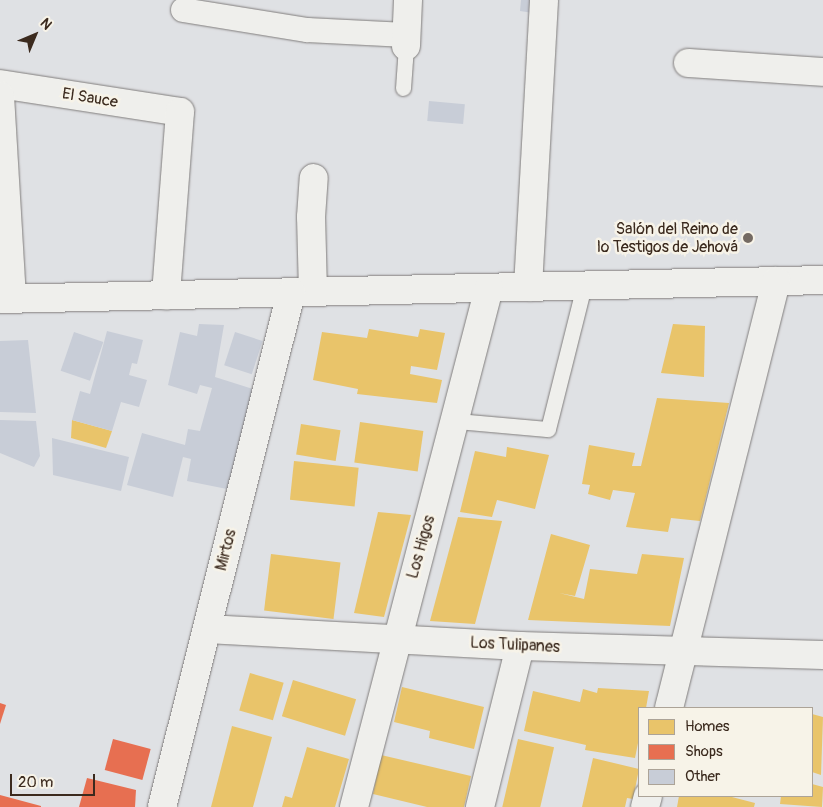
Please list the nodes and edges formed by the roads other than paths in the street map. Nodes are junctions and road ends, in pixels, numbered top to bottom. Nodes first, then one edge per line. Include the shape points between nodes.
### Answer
1 (408, 0) edge
2 (544, 0) edge
3 (183, 10) dead end
4 (406, 40) junction
5 (688, 63) dead end
6 (823, 72) edge
7 (0, 84) edge
8 (403, 88) dead end
9 (0, 96) edge
10 (314, 178) dead end
11 (823, 280) edge
12 (776, 281) junction
13 (584, 286) junction
14 (528, 287) junction
15 (489, 288) junction
16 (302, 292) junction
17 (166, 296) junction
18 (6, 299) edge
19 (456, 421) junction
20 (206, 628) junction
21 (396, 639) junction
22 (520, 646) junction
23 (682, 653) junction
24 (823, 655) edge
25 (668, 707) edge
26 (162, 807) edge
27 (354, 807) edge
28 (480, 807) edge

1 - 4 street
2 - 14 street
3 - 4 street via 307,30
4 - 8 lane
5 - 6 street
7 - 17 street, El Sauce via 180,112
9 - 18 street
10 - 16 street, Mirtos
11 - 12 street
12 - 13 street
12 - 23 street
13 - 14 street
13 - 19 lane via 548,429
14 - 15 street
15 - 16 street
15 - 19 street, Los Higos
16 - 17 street
16 - 20 street, Mirtos
17 - 18 street
19 - 21 street, Los Higos
20 - 21 street, Los Tulipanes
20 - 26 street, Mirtos
21 - 22 street, Los Tulipanes
21 - 27 street, Los Higos
22 - 23 street, Los Tulipanes
22 - 28 street
23 - 24 street, Los Tulipanes
23 - 25 street

